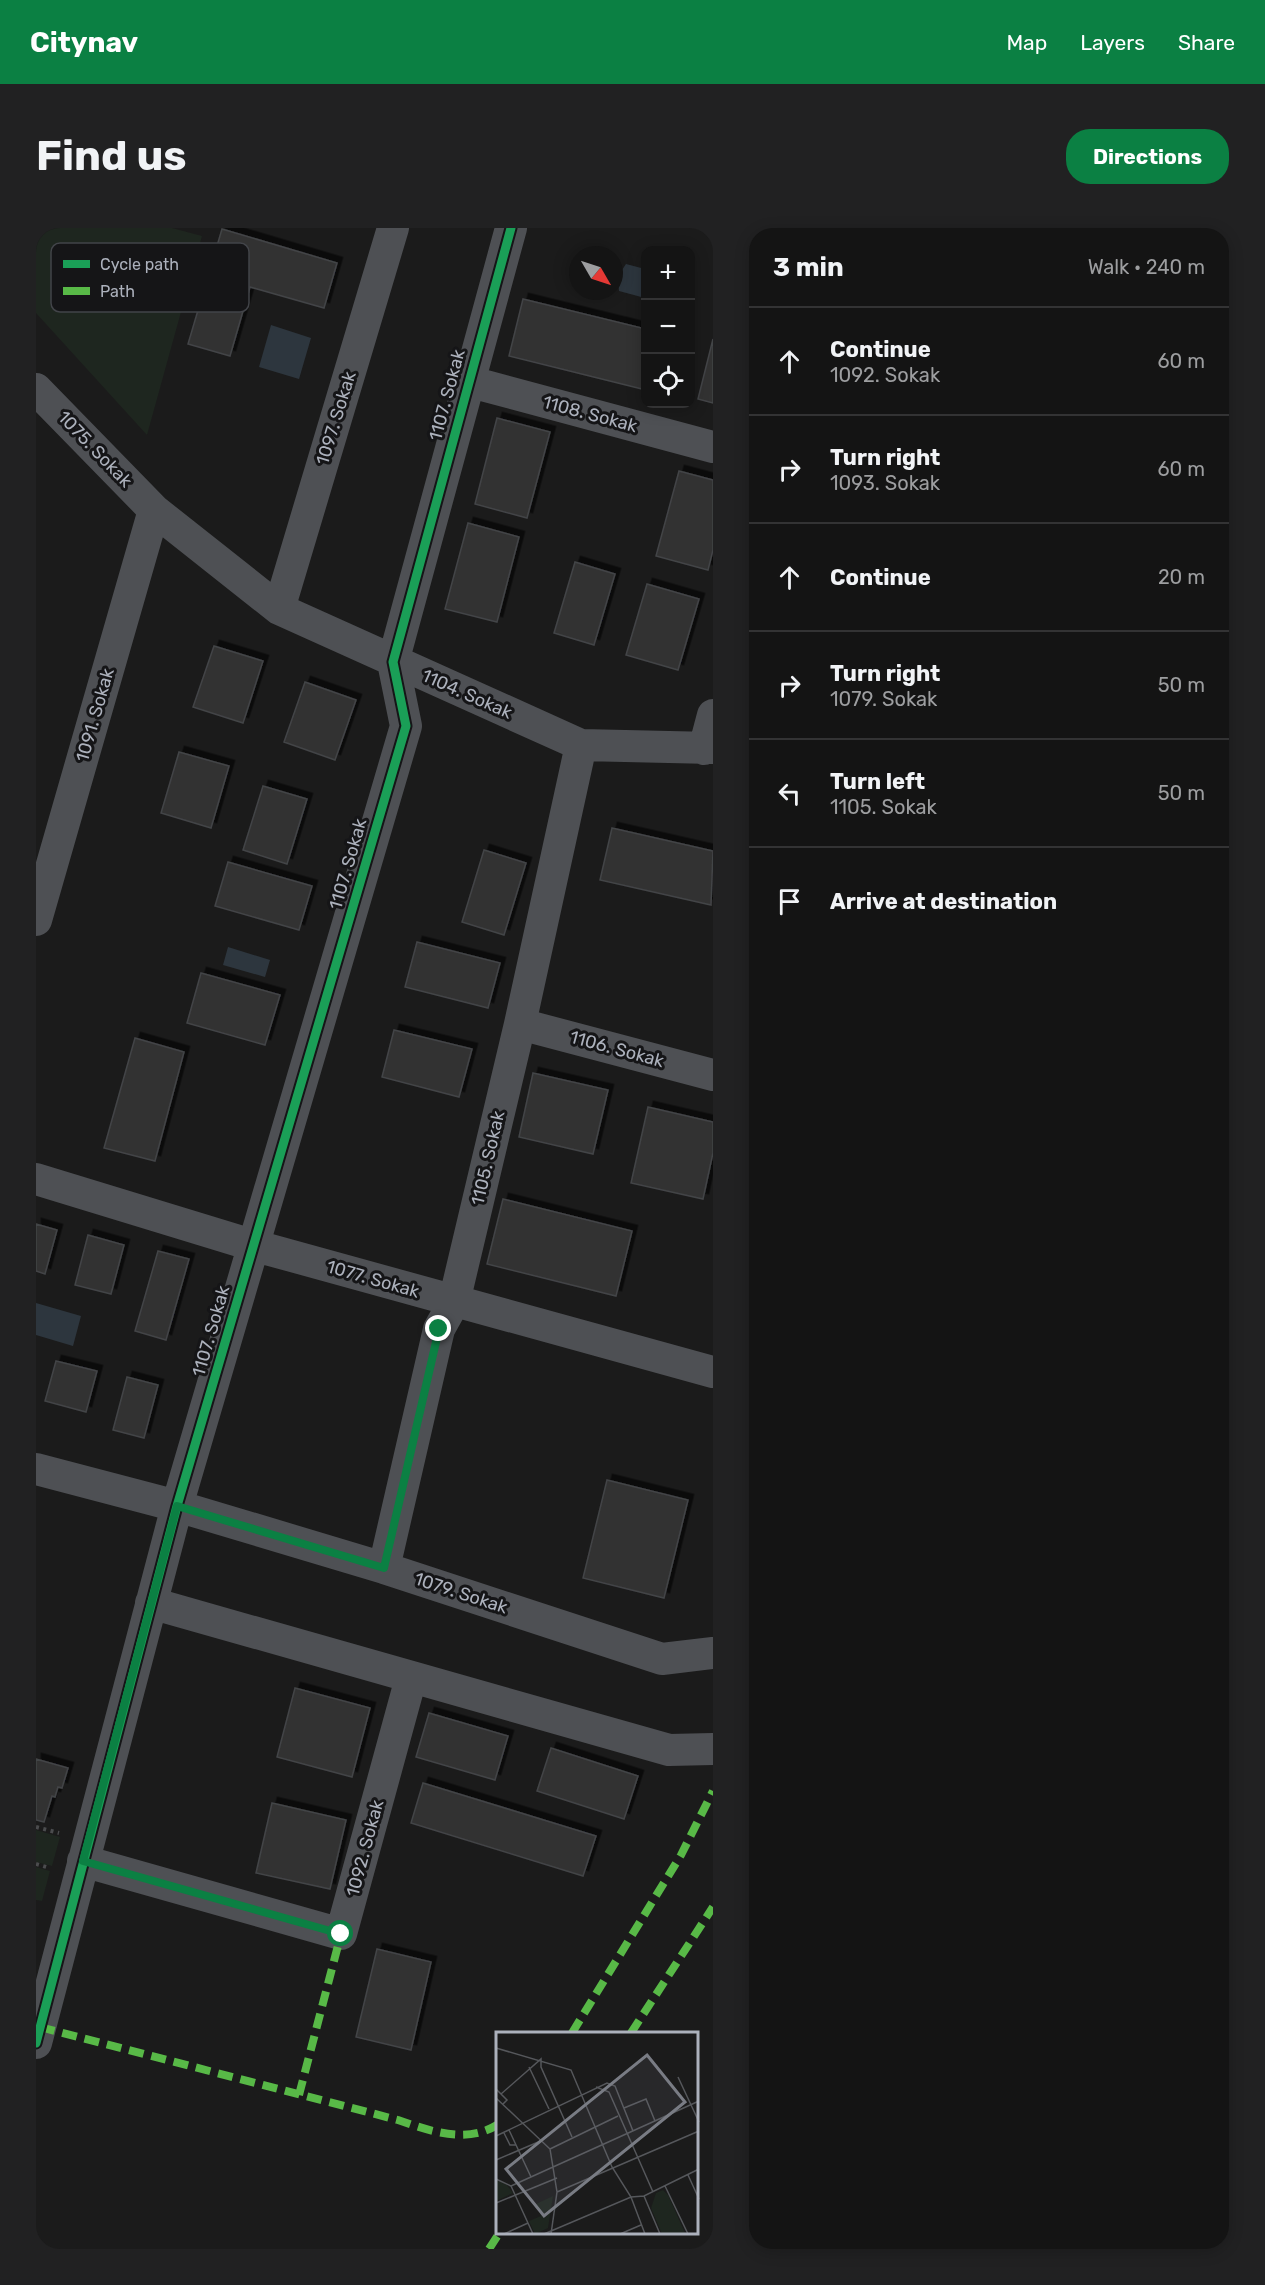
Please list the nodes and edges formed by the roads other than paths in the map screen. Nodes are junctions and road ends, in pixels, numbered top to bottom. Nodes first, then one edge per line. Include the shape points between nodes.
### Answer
1 (393, 228) edge
2 (511, 228) edge
3 (467, 381) junction
4 (36, 389) edge
5 (713, 447) edge
6 (154, 510) junction
7 (279, 609) junction
8 (393, 662) junction
9 (713, 716) edge
10 (580, 745) junction
11 (708, 748) edge
12 (36, 921) edge
13 (520, 1024) junction
14 (713, 1075) edge
15 (36, 1179) edge
16 (252, 1245) junction
17 (454, 1302) junction
18 (713, 1372) edge
19 (36, 1469) edge
20 (177, 1506) junction
21 (384, 1568) junction
22 (152, 1603) junction
23 (713, 1653) edge
24 (411, 1678) junction
25 (713, 1749) edge
26 (83, 1861) junction
27 (36, 2043) edge

1 - 7 street, 1097. Sokak
2 - 3 street, 1107. Sokak
3 - 5 street, 1108. Sokak
3 - 8 street, 1107. Sokak
4 - 6 street, 1075. Sokak
6 - 7 street, 1104. Sokak
6 - 12 street, 1091. Sokak
7 - 8 street, 1104. Sokak
8 - 10 street, 1104. Sokak
8 - 16 street, 1107. Sokak via 406,726
9 - 11 street
10 - 11 street, 1104. Sokak
10 - 13 street, 1105. Sokak
13 - 14 street, 1106. Sokak
13 - 17 street, 1105. Sokak
15 - 16 street, 1077. Sokak
16 - 17 street, 1077. Sokak
16 - 20 street, 1107. Sokak
17 - 18 street, 1077. Sokak
17 - 21 street, 1105. Sokak via 439,1329
19 - 20 street, 1079. Sokak
20 - 21 street, 1079. Sokak
20 - 22 street, 1107. Sokak
21 - 23 street, 1079. Sokak via 662,1659
22 - 24 street
22 - 26 street, 1107. Sokak
24 - 25 street via 669,1750
24 - 26 street, 1092. Sokak via 341,1934
26 - 27 street, 1107. Sokak

